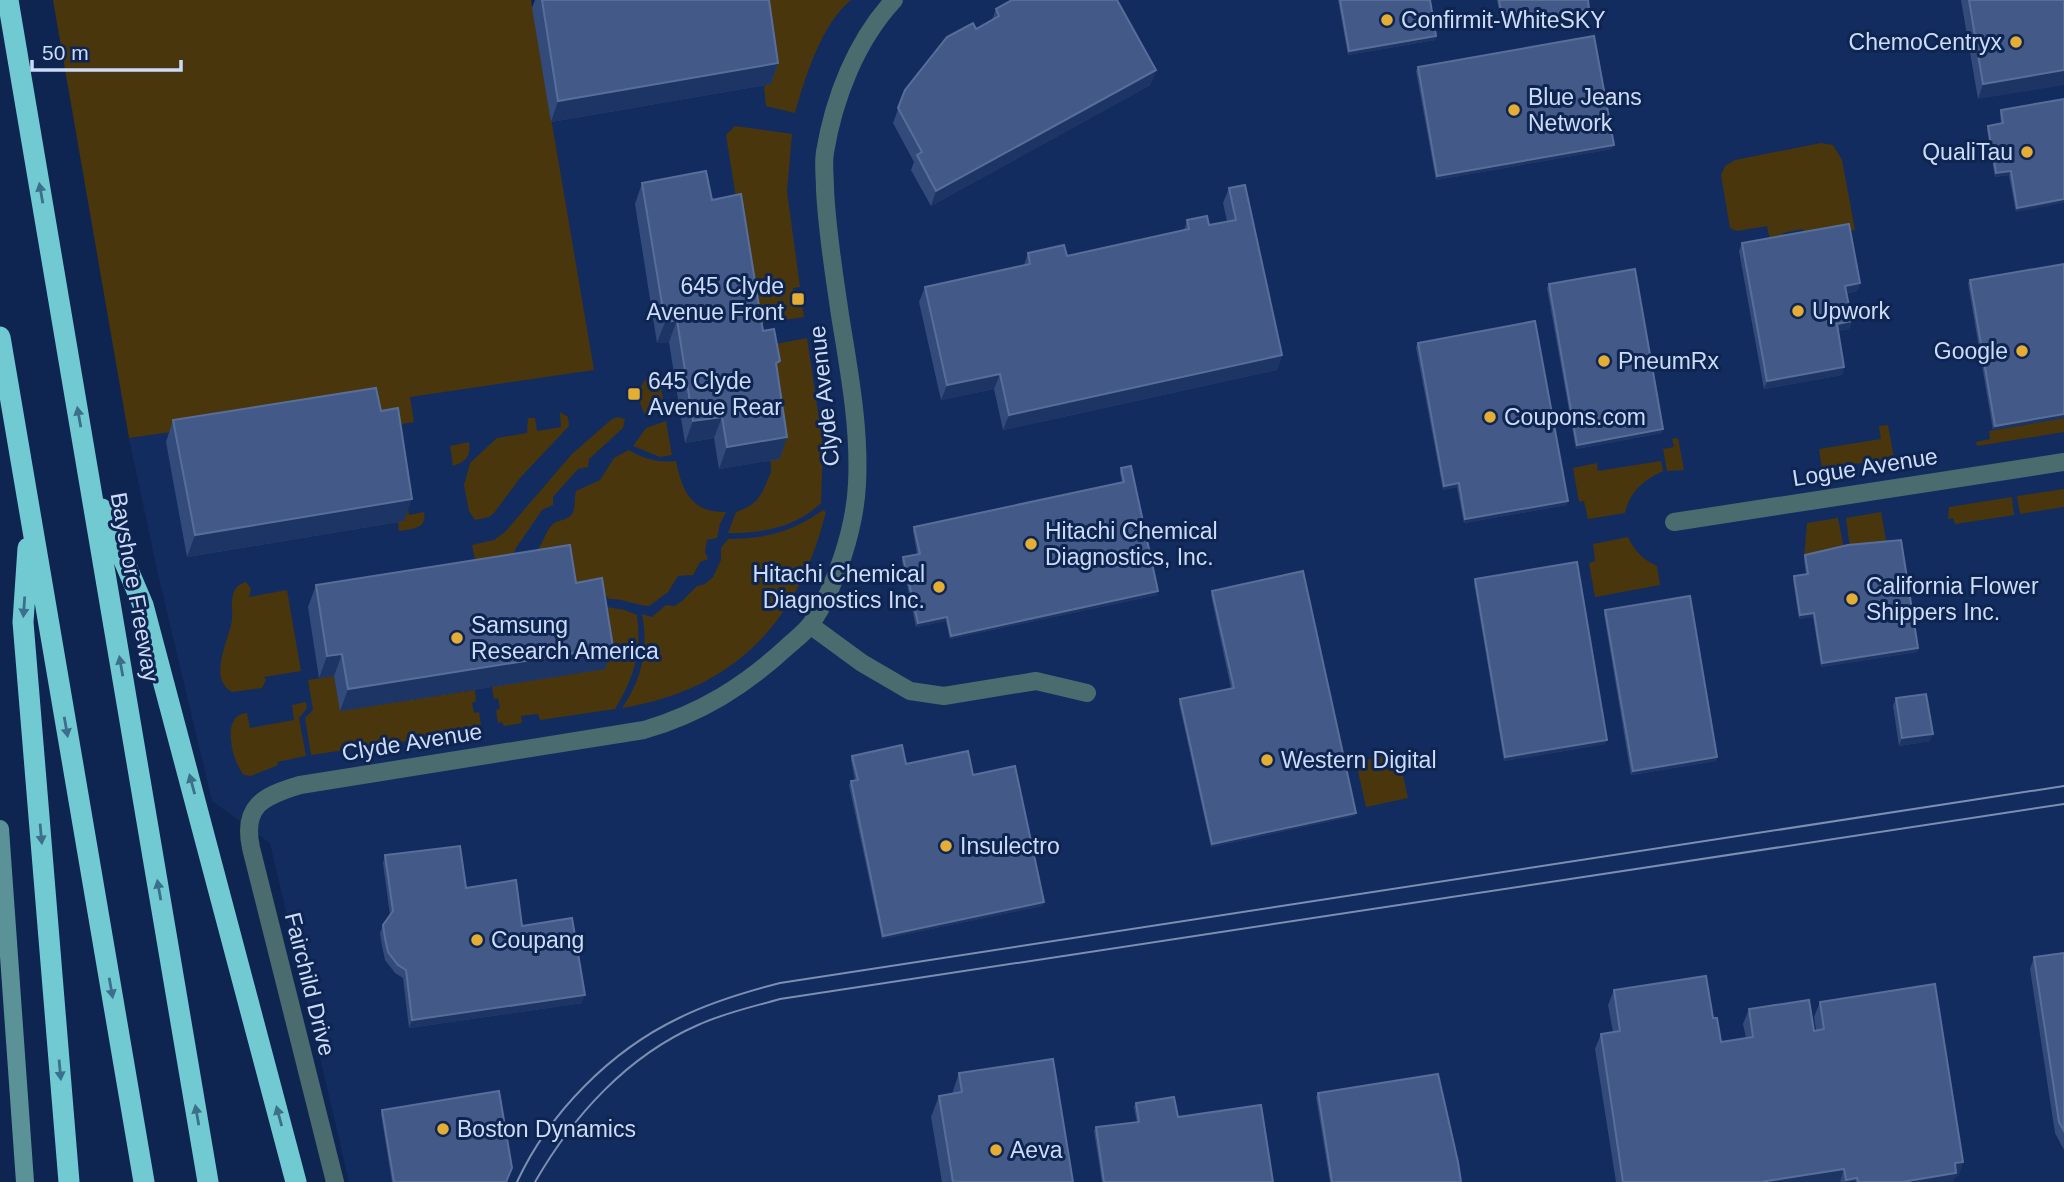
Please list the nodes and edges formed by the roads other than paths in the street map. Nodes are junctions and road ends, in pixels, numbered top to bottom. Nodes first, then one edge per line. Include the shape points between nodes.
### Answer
1 (8, 0) edge
2 (894, 0) edge
3 (0, 337) edge
4 (2064, 462) edge
5 (91, 485) junction
6 (30, 514) junction
7 (1674, 522) dead end
8 (810, 625) junction
9 (1087, 693) dead end
10 (260, 802) joint
11 (0, 829) edge
12 (25, 1182) edge
13 (69, 1182) edge
14 (144, 1182) edge
15 (208, 1182) edge
16 (296, 1182) edge
17 (335, 1182) edge

5 -> 1 highway, Bayshore Freeway
2 - 8 street, Clyde Avenue via 875,20 841,86 824,155 827,223 856,422 857,485 841,561
3 - 6 highway
4 - 7 street, Logue Avenue
15 -> 5 highway, Bayshore Freeway
16 -> 5 highway via 143,605
6 -> 13 highway via 23,622
6 -> 14 highway
8 - 9 street via 910,691 944,696 1036,681
8 - 10 street, Clyde Avenue via 743,683 678,720 631,732 300,785
10 - 17 street, Fairchild Drive via 250,813 247,831
11 - 12 main road

